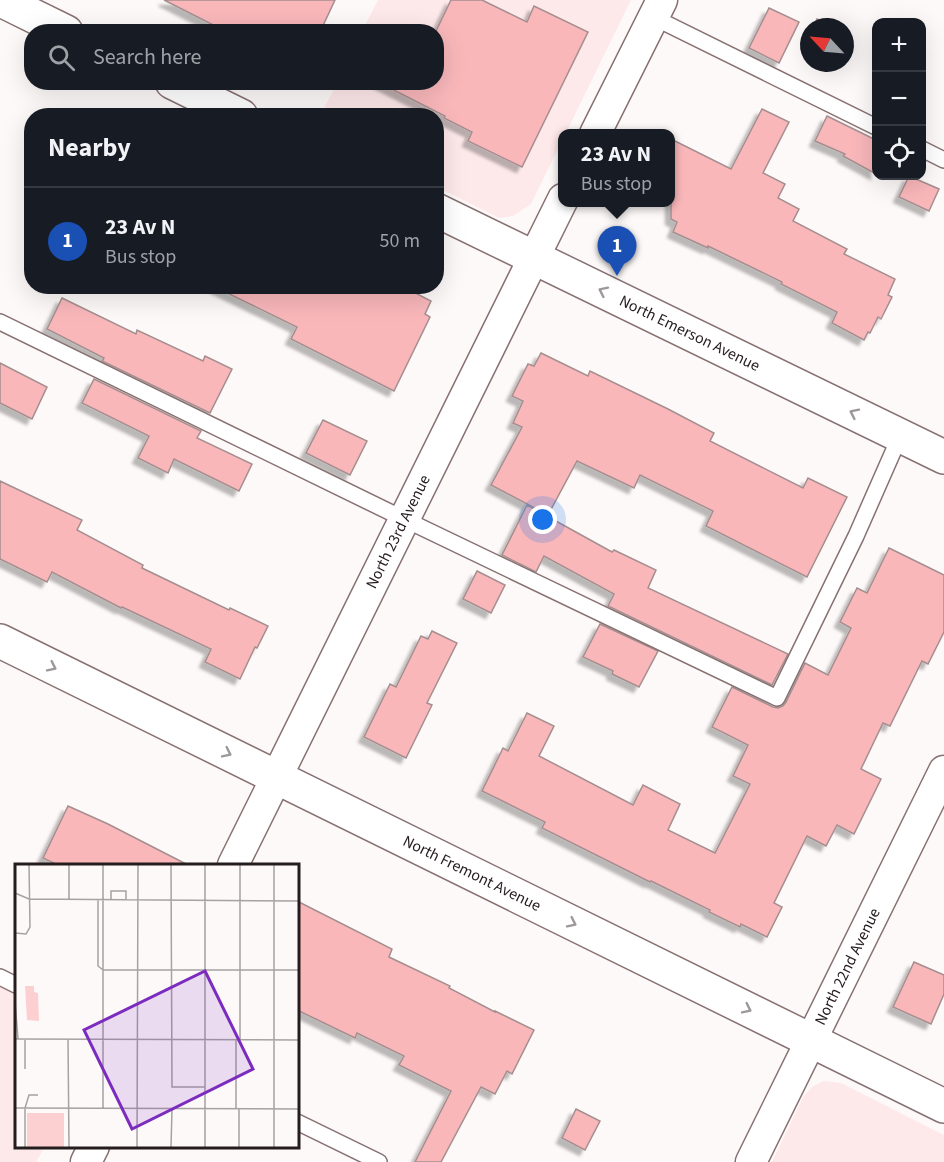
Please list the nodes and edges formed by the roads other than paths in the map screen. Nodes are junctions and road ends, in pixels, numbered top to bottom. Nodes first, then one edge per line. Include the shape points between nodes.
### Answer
1 (1, 0) edge
2 (657, 9) edge
3 (50, 24) edge
4 (188, 90) edge
5 (225, 108) edge
6 (874, 126) edge
7 (597, 129) edge
8 (926, 151) edge
9 (944, 160) edge
10 (559, 207) edge
11 (444, 214) edge
12 (534, 257) junction
13 (0, 322) edge
14 (900, 436) junction
15 (944, 457) edge
16 (404, 519) junction
17 (0, 641) edge
18 (943, 775) edge
19 (276, 778) junction
20 (233, 864) edge
21 (0, 977) edge
22 (15, 984) edge
23 (812, 1041) junction
24 (944, 1106) edge
25 (298, 1122) edge
26 (94, 1147) edge
27 (86, 1162) edge
28 (379, 1162) edge
29 (751, 1162) edge

1 - 3 street
2 - 6 lane
2 - 7 street
4 - 5 street
8 - 9 lane
10 - 12 street, North 23rd Avenue
11 - 12 street, North Emerson Avenue
14 -> 12 street, North Emerson Avenue
12 - 16 street, North 23rd Avenue
13 - 16 lane
14 - 15 street, North Emerson Avenue
14 - 16 lane via 777,698
16 - 19 street, North 23rd Avenue
17 -> 19 street, North Fremont Avenue
18 - 23 street, North 22nd Avenue
19 - 20 street, North 23rd Avenue
19 -> 23 street, North Fremont Avenue
21 - 22 lane
23 - 24 street, North Fremont Avenue
23 - 29 street, North 22nd Avenue
25 - 28 lane
26 - 27 street

